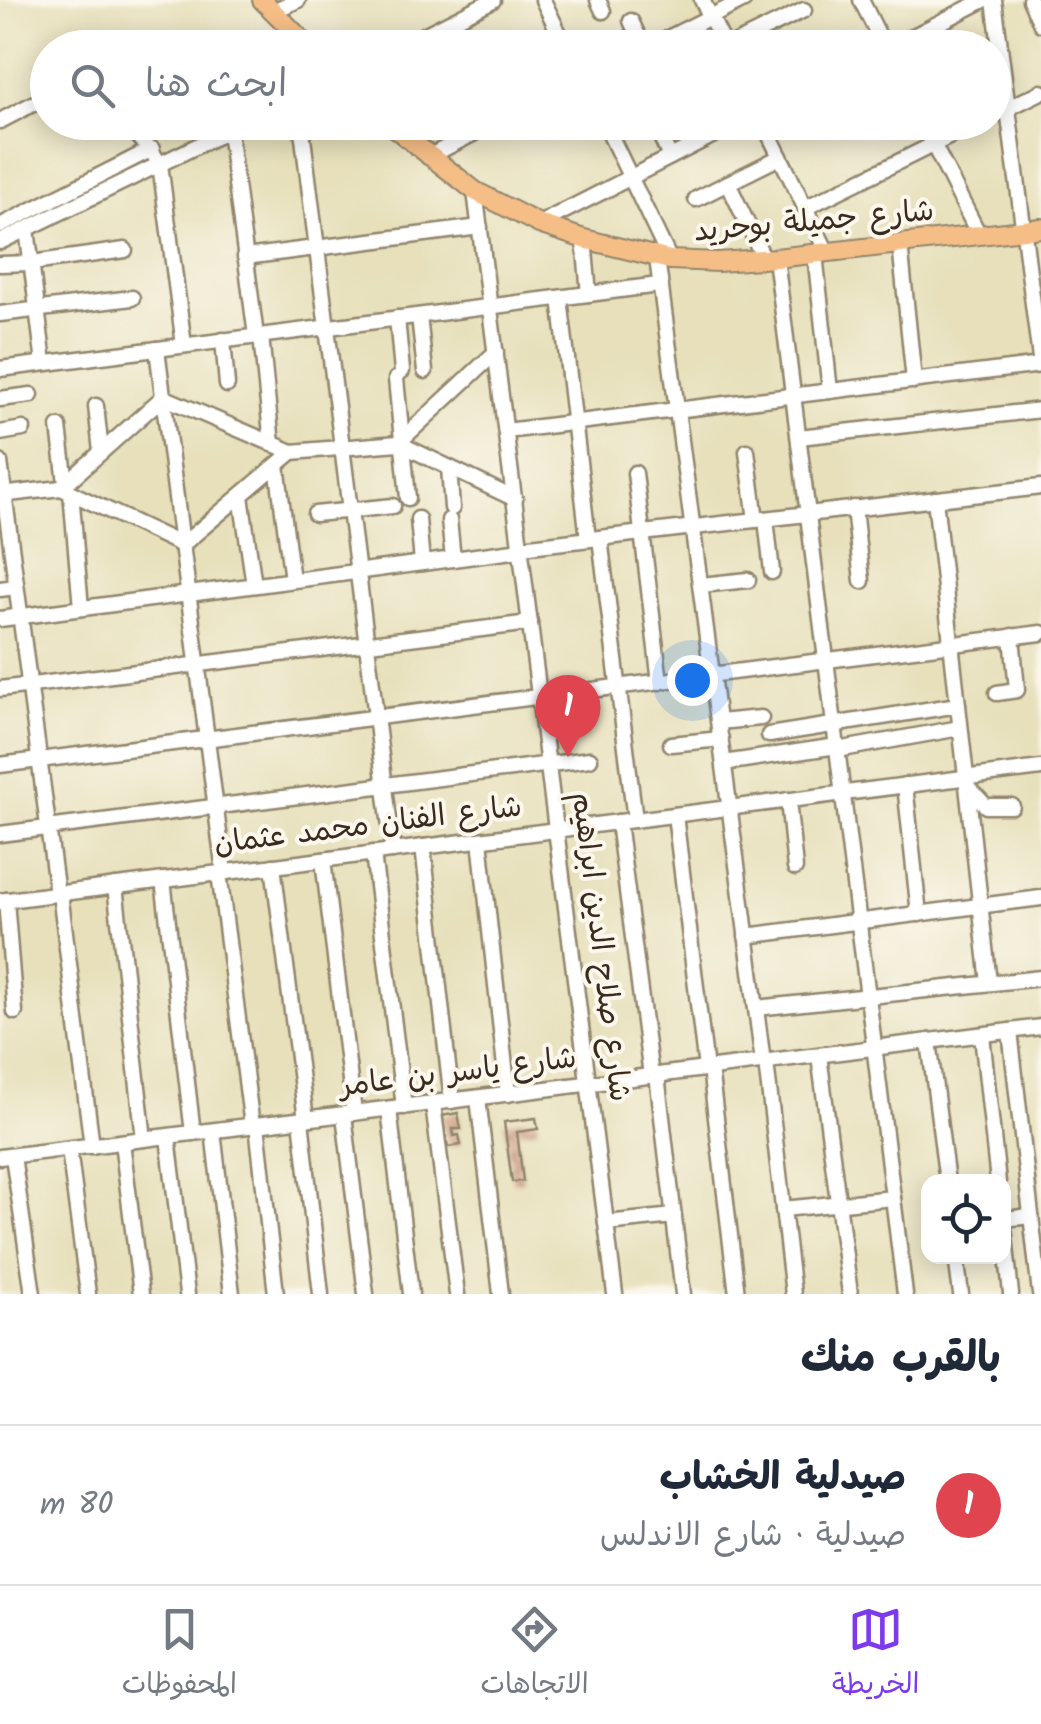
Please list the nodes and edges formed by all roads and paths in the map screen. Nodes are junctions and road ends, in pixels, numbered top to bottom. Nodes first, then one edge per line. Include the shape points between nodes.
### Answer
1 (298, 0) edge
2 (493, 0) edge
3 (543, 0) edge
4 (702, 0) edge
5 (744, 0) edge
6 (863, 0) edge
7 (984, 0) edge
8 (994, 0) edge
9 (1030, 0) edge
10 (268, 6) edge
11 (804, 10) dead end
12 (710, 17) junction
13 (631, 21) dead end
14 (1041, 24) edge
15 (292, 30) edge
16 (434, 30) edge
17 (558, 30) edge
18 (636, 30) edge
19 (683, 30) edge
20 (717, 30) edge
21 (763, 30) edge
22 (878, 30) edge
23 (923, 30) edge
24 (996, 30) edge
25 (1040, 93) edge
26 (30, 105) edge
27 (1011, 107) edge
28 (0, 121) edge
29 (139, 140) edge
30 (210, 140) edge
31 (230, 140) edge
32 (302, 140) edge
33 (409, 140) edge
34 (461, 140) edge
35 (613, 140) edge
36 (662, 140) edge
37 (704, 140) edge
38 (772, 140) edge
39 (931, 140) edge
40 (944, 140) edge
41 (1008, 140) edge
42 (934, 145) junction
43 (152, 149) junction
44 (428, 157) junction
45 (670, 157) junction
46 (780, 157) junction
47 (160, 164) junction
48 (630, 176) junction
49 (728, 184) junction
50 (475, 192) junction
51 (696, 199) dead end
52 (805, 208) junction
53 (539, 224) junction
54 (0, 226) edge
55 (480, 227) junction
56 (26, 229) junction
57 (1032, 229) edge
58 (979, 236) junction
59 (584, 239) junction
60 (0, 242) edge
61 (900, 244) junction
62 (316, 248) junction
63 (124, 250) dead end
64 (821, 253) junction
65 (245, 257) junction
66 (770, 258) junction
67 (664, 259) junction
68 (32, 263) junction
69 (0, 264) edge
70 (660, 285) junction
71 (589, 294) junction
72 (132, 298) dead end
73 (560, 298) junction
74 (490, 306) junction
75 (38, 310) junction
76 (0, 314) edge
77 (419, 316) junction
78 (397, 318) junction
79 (326, 327) junction
80 (258, 336) junction
81 (222, 340) junction
82 (184, 346) junction
83 (158, 349) junction
84 (496, 352) junction
85 (44, 363) junction
86 (1041, 365) edge
87 (0, 369) edge
88 (425, 371) dead end
89 (914, 380) junction
90 (227, 385) dead end
91 (830, 391) junction
92 (30, 395) dead end
93 (793, 396) junction
94 (164, 397) junction
95 (0, 399) edge
96 (96, 406) dead end
97 (677, 410) junction
98 (1041, 410) edge
99 (574, 423) junction
100 (59, 427) dead end
101 (23, 429) dead end
102 (506, 431) junction
103 (0, 432) edge
104 (798, 437) junction
105 (401, 443) junction
106 (272, 444) junction
107 (342, 448) junction
108 (747, 451) dead end
109 (101, 452) junction
110 (292, 452) junction
111 (0, 462) edge
112 (278, 465) junction
113 (449, 468) junction
114 (635, 473) dead end
115 (1041, 486) edge
116 (66, 488) junction
117 (2, 494) edge
118 (241, 496) junction
119 (408, 498) dead end
120 (514, 499) junction
121 (935, 499) junction
122 (394, 506) dead end
123 (854, 508) junction
124 (350, 510) junction
125 (314, 514) dead end
126 (808, 514) junction
127 (418, 519) dead end
128 (761, 519) junction
129 (4, 522) edge
130 (693, 527) junction
131 (642, 533) junction
132 (594, 538) junction
133 (182, 545) junction
134 (521, 548) junction
135 (6, 555) edge
136 (453, 559) junction
137 (422, 563) junction
138 (358, 572) junction
139 (772, 572) dead end
140 (292, 580) junction
141 (748, 580) dead end
142 (862, 581) dead end
143 (254, 585) junction
144 (701, 585) junction
145 (16, 587) junction
146 (0, 589) edge
147 (188, 594) junction
148 (81, 608) junction
149 (20, 616) junction
150 (0, 619) edge
151 (530, 623) junction
152 (1041, 632) edge
153 (1012, 636) junction
154 (367, 644) junction
155 (951, 644) junction
156 (826, 660) junction
157 (197, 665) junction
158 (713, 675) junction
159 (660, 682) junction
160 (29, 686) junction
161 (619, 687) junction
162 (0, 689) edge
163 (998, 693) dead end
164 (540, 697) junction
165 (958, 704) junction
166 (376, 718) junction
167 (761, 718) dead end
168 (719, 722) junction
169 (834, 724) junction
170 (960, 728) junction
171 (770, 735) dead end
172 (207, 739) junction
173 (721, 739) junction
174 (671, 744) dead end
175 (837, 748) junction
176 (590, 759) dead end
177 (39, 760) junction
178 (724, 763) junction
179 (548, 764) junction
180 (0, 765) edge
181 (1041, 768) edge
182 (966, 782) junction
183 (385, 785) junction
184 (904, 786) junction
185 (843, 793) junction
186 (788, 800) junction
187 (216, 806) junction
188 (1012, 806) dead end
189 (730, 808) junction
190 (674, 815) junction
191 (635, 820) junction
192 (618, 822) junction
193 (48, 828) junction
194 (557, 830) junction
195 (0, 834) edge
196 (480, 840) junction
197 (424, 847) junction
198 (393, 851) junction
199 (373, 854) junction
200 (323, 860) junction
201 (273, 866) junction
202 (795, 868) dead end
203 (222, 873) junction
204 (163, 880) junction
205 (114, 886) junction
206 (58, 894) junction
207 (1041, 898) edge
208 (3, 901) edge
209 (980, 906) junction
210 (918, 914) junction
211 (859, 921) junction
212 (746, 936) junction
213 (1041, 978) edge
214 (988, 983) junction
215 (868, 996) junction
216 (756, 1008) junction
217 (15, 1012) dead end
218 (1041, 1028) edge
219 (1010, 1031) junction
220 (982, 1034) junction
221 (929, 1041) junction
222 (874, 1048) junction
223 (819, 1055) junction
224 (764, 1062) junction
225 (708, 1069) junction
226 (654, 1076) junction
227 (590, 1084) junction
228 (508, 1094) junction
229 (478, 1098) junction
230 (452, 1102) junction
231 (432, 1104) junction
232 (396, 1108) junction
233 (350, 1114) junction
234 (303, 1120) junction
235 (254, 1126) junction
236 (213, 1131) junction
237 (193, 1134) junction
238 (168, 1136) junction
239 (144, 1140) junction
240 (122, 1142) junction
241 (92, 1146) junction
242 (69, 1149) junction
243 (6, 1156) edge
244 (945, 1174) edge
245 (997, 1174) edge
246 (893, 1198) junction
247 (838, 1203) junction
248 (783, 1208) junction
249 (674, 1216) junction
250 (1031, 1216) junction
251 (1011, 1218) edge
252 (606, 1223) junction
253 (957, 1264) edge
254 (1008, 1264) edge
255 (33, 1294) edge
256 (88, 1294) edge
257 (142, 1294) edge
258 (187, 1294) edge
259 (232, 1294) edge
260 (276, 1294) edge
261 (322, 1294) edge
262 (366, 1294) edge
263 (411, 1294) edge
264 (457, 1294) edge
265 (502, 1294) edge
266 (614, 1294) edge
267 (683, 1294) edge
268 (737, 1294) edge
269 (793, 1294) edge
270 (850, 1294) edge
271 (905, 1294) edge
272 (960, 1294) edge
273 (1011, 1294) edge
274 (1040, 1294) edge

1 - 10 street
2 - 16 street
3 - 17 street
4 - 12 street
5 - 12 street
6 - 22 street
7 - 23 street
8 - 24 street
9 - 14 street
10 - 15 main road
11 - 21 street
12 - 19 street
12 - 20 street
13 - 18 street
25 - 27 street
26 - 28 street
29 - 43 street
30 - 47 street
31 - 65 street
32 - 62 street
33 - 44 main road, شارع جميلة بوحريد
34 - 44 street
35 - 48 street
36 - 45 street
37 - 45 street
38 - 46 street
39 - 42 street
40 - 42 street
41 - 57 street
42 - 52 street
42 - 58 street
43 - 47 street
43 - 54 street
44 - 50 main road, شارع جميلة بوحريد
45 - 48 street
46 - 49 street
46 - 52 street
47 - 56 street
47 - 82 street
48 - 53 street
48 - 67 street
49 - 51 street
49 - 66 street
50 - 53 main road, شارع جميلة بوحريد
50 - 55 street, شارع صلاح الدين ابراهيم
52 - 64 street
53 - 59 main road, شارع جميلة بوحريد
55 - 62 street
55 - 74 street, شارع صلاح الدين ابراهيم
56 - 60 street
56 - 68 street
57 - 58 main road, شارع جميلة بوحريد
57 - 86 street
58 - 61 main road, شارع جميلة بوحريد
59 - 67 main road, شارع جميلة بوحريد
59 - 71 street
61 - 64 main road, شارع جميلة بوحريد
61 - 89 street
62 - 65 street
62 - 79 street
63 - 68 street
64 - 66 main road, شارع جميلة بوحريد
64 - 91 street
65 - 80 street
66 - 67 main road, شارع جميلة بوحريد
66 - 93 street
67 - 70 street
68 - 69 street
68 - 75 street
70 - 71 street
70 - 97 street
71 - 73 street
72 - 75 street
73 - 74 street
73 - 99 street
74 - 77 street
74 - 84 street, شارع صلاح الدين ابراهيم
75 - 76 street
75 - 85 street
77 - 78 street
77 - 88 street
78 - 79 street
78 - 105 street
79 - 80 street
79 - 107 street
80 - 81 street
80 - 106 street
81 - 82 street
81 - 90 street
82 - 83 street
83 - 85 street
83 - 94 street
84 - 102 street, شارع صلاح الدين ابراهيم
84 - 105 street
85 - 87 street
86 - 89 street
89 - 91 street
91 - 93 street
92 - 95 street
93 - 97 street
93 - 104 street
94 - 106 street
94 - 109 street
94 - 133 street
96 - 109 street
97 - 99 street
97 - 130 street
98 - 104 street
99 - 102 street
99 - 132 street
100 - 116 street
101 - 103 street
102 - 120 street, شارع صلاح الدين ابراهيم
104 - 126 street
105 - 107 street
105 - 113 street
105 - 119 street
106 - 110 street
107 - 110 street
107 - 124 street
108 - 128 street
109 - 116 street
110 - 112 street
111 - 117 street
112 - 118 street
112 - 140 street
113 - 120 street
113 - 136 street
114 - 131 street
115 - 121 street
116 - 117 street
116 - 133 street
116 - 148 street
117 - 129 street
118 - 133 street
118 - 143 street
120 - 134 street, شارع صلاح الدين ابراهيم
121 - 123 street
121 - 155 street
122 - 124 street
123 - 126 street
123 - 142 street
124 - 125 street
124 - 138 street
126 - 128 street
126 - 156 street
127 - 137 street
128 - 130 street
128 - 139 street
129 - 135 street
130 - 131 street
130 - 144 street
131 - 132 street
131 - 159 street
132 - 134 street
132 - 161 street
133 - 147 street
134 - 136 street
134 - 151 street, شارع صلاح الدين ابراهيم
135 - 145 street
136 - 137 street
137 - 138 street
138 - 140 street
138 - 154 street
140 - 143 street
141 - 144 street
143 - 147 street
144 - 158 street
145 - 146 street
145 - 149 street
147 - 148 street
147 - 157 street
148 - 149 street
149 - 150 street
149 - 160 street
151 - 154 street
151 - 164 street, شارع صلاح الدين ابراهيم
152 - 153 street
153 - 155 street
153 - 163 street via 1017,690
154 - 157 street
154 - 166 street
155 - 156 street
155 - 165 street
156 - 158 street
156 - 169 street
157 - 160 street
157 - 172 street
158 - 159 street
158 - 168 street
159 - 161 street
160 - 162 street
160 - 177 street
161 - 164 street
161 - 191 street
164 - 166 street
164 - 179 street, شارع صلاح الدين ابراهيم
165 - 169 street
165 - 170 street
166 - 172 street
166 - 183 street
167 - 168 street
168 - 173 street
169 - 171 street
169 - 175 street
170 - 175 street
170 - 182 street
172 - 177 street
172 - 187 street
173 - 174 street
173 - 178 street
175 - 178 street
175 - 185 street
176 - 179 street
177 - 180 street
177 - 193 street
178 - 189 street
179 - 183 street
179 - 194 street, شارع صلاح الدين ابراهيم
181 - 182 street, شارع الفنان محمد عثمان
182 - 184 street, شارع الفنان محمد عثمان
182 - 188 street via 986,806
182 - 209 street
183 - 187 street
183 - 198 street
184 - 185 street, شارع الفنان محمد عثمان
184 - 210 street
185 - 186 street, شارع الفنان محمد عثمان
185 - 211 street
186 - 189 street, شارع الفنان محمد عثمان
186 - 202 street
187 - 193 street
187 - 203 street
189 - 190 street, شارع الفنان محمد عثمان
189 - 212 street
190 - 191 street, شارع الفنان محمد عثمان
190 - 225 street
191 - 192 street, شارع الفنان محمد عثمان
192 - 194 street, شارع الفنان محمد عثمان
192 - 226 street
193 - 195 street
193 - 206 street
194 - 196 street, شارع الفنان محمد عثمان
194 - 227 street, شارع صلاح الدين ابراهيم
196 - 197 street, شارع الفنان محمد عثمان
196 - 228 street
197 - 198 street, شارع الفنان محمد عثمان
197 - 230 street
198 - 199 street, شارع الفنان محمد عثمان
199 - 200 street, شارع الفنان محمد عثمان
199 - 232 street
200 - 201 street, شارع الفنان محمد عثمان
200 - 233 street
201 - 203 street, شارع الفنان محمد عثمان
201 - 234 street
203 - 204 street, شارع الفنان محمد عثمان
203 - 235 street
204 - 205 street, شارع الفنان محمد عثمان
204 - 237 street
205 - 206 street, شارع الفنان محمد عثمان
205 - 239 street
206 - 208 street, شارع الفنان محمد عثمان
206 - 241 street
207 - 209 street
208 - 217 street
209 - 210 street
209 - 214 street
210 - 211 street
211 - 212 street
211 - 215 street
212 - 216 street
213 - 214 street
214 - 215 street
215 - 216 street
215 - 222 street
216 - 224 street
218 - 219 street, شارع ياسر بن عامر
219 - 220 street, شارع ياسر بن عامر
219 - 250 street
220 - 221 street, شارع ياسر بن عامر
220 - 245 street
221 - 222 street, شارع ياسر بن عامر
221 - 244 street
222 - 223 street, شارع ياسر بن عامر
222 - 246 street
223 - 224 street, شارع ياسر بن عامر
223 - 247 street
224 - 225 street, شارع ياسر بن عامر
224 - 248 street
225 - 226 street, شارع ياسر بن عامر
225 - 268 street
226 - 227 street, شارع ياسر بن عامر
226 - 249 street
227 - 228 street, شارع ياسر بن عامر
227 - 252 street, شارع صلاح الدين ابراهيم
228 - 229 street, شارع ياسر بن عامر
229 - 230 street, شارع ياسر بن عامر
229 - 265 street
230 - 231 street, شارع ياسر بن عامر
231 - 232 street, شارع ياسر بن عامر
231 - 264 street
232 - 233 street, شارع ياسر بن عامر
232 - 263 street
233 - 234 street, شارع ياسر بن عامر
233 - 262 street
234 - 235 street, شارع ياسر بن عامر
234 - 261 street
235 - 236 street, شارع ياسر بن عامر
235 - 260 street
236 - 237 street, شارع ياسر بن عامر
236 - 259 street
237 - 238 street, شارع ياسر بن عامر
238 - 239 street, شارع ياسر بن عامر
238 - 258 street
239 - 240 street, شارع ياسر بن عامر
240 - 241 street, شارع ياسر بن عامر
240 - 257 street
241 - 242 street, شارع ياسر بن عامر
242 - 243 street, شارع ياسر بن عامر
242 - 256 street
243 - 255 street
246 - 247 street
246 - 271 street
247 - 248 street
247 - 270 street
248 - 269 street
249 - 252 street
249 - 267 street
250 - 251 street
250 - 274 street
252 - 266 street, شارع صلاح الدين ابراهيم
253 - 272 street
254 - 273 street

